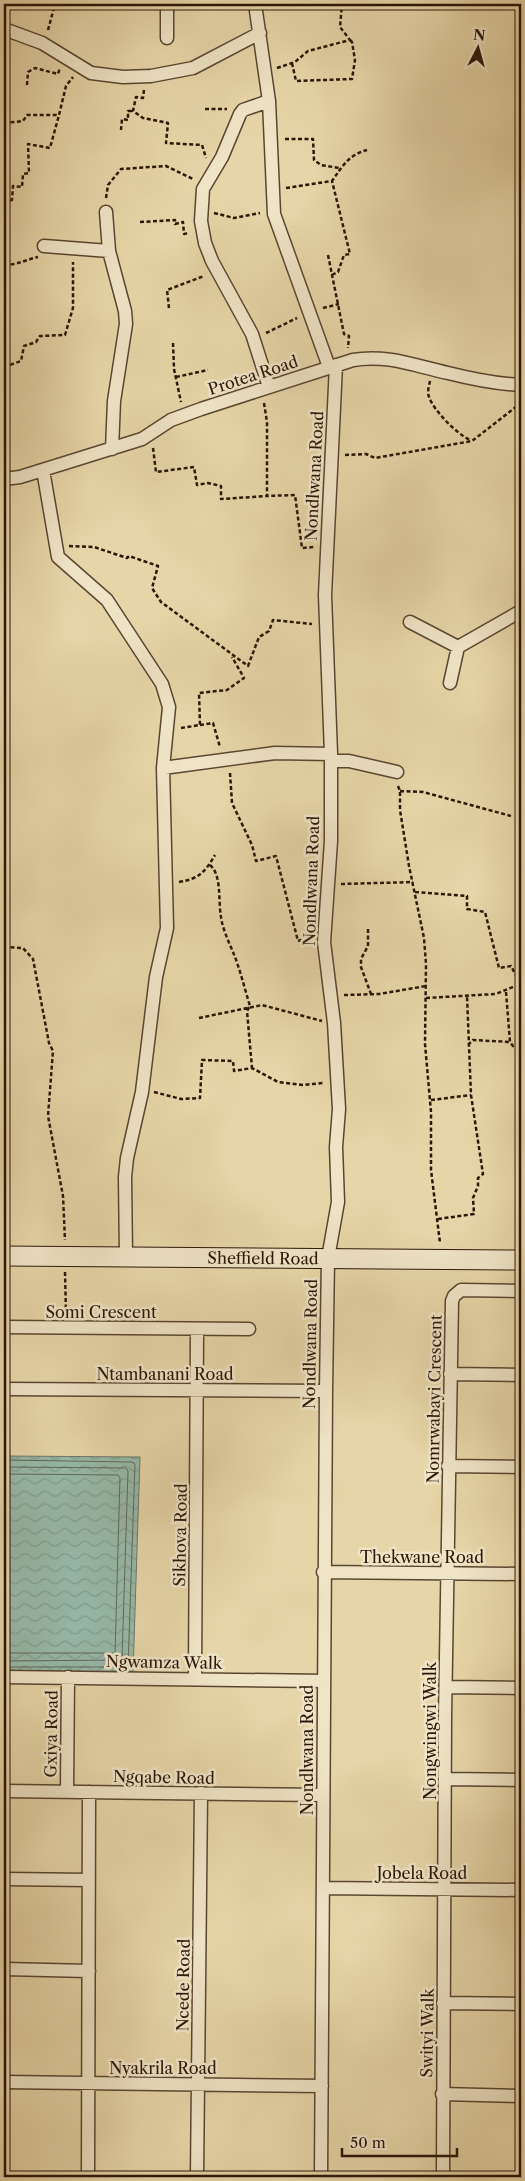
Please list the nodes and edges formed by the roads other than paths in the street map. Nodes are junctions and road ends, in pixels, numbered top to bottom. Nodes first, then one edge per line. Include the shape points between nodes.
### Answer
1 (168, 4) edge
2 (255, 4) edge
3 (4, 29) edge
4 (260, 33) junction
5 (167, 38) dead end
6 (269, 101) junction
7 (106, 212) road end
8 (44, 246) road end
9 (109, 251) junction
10 (337, 365) junction
11 (521, 385) edge
12 (265, 388) junction
13 (112, 448) junction
14 (43, 470) junction
15 (4, 479) edge
16 (521, 611) edge
17 (410, 622) dead end
18 (458, 647) junction
19 (450, 684) dead end
20 (331, 758) junction
21 (163, 768) junction
22 (398, 772) road end
23 (4, 1256) edge
24 (126, 1257) junction
25 (328, 1258) junction
26 (521, 1260) edge
27 (521, 1291) edge
28 (4, 1327) edge
29 (197, 1329) junction
30 (249, 1330) dead end
31 (450, 1374) junction
32 (521, 1375) edge
33 (4, 1390) edge
34 (198, 1391) junction
35 (326, 1391) junction
36 (448, 1466) junction
37 (521, 1468) edge
38 (323, 1572) junction
39 (447, 1573) junction
40 (521, 1574) edge
41 (4, 1677) edge
42 (68, 1677) junction
43 (195, 1679) junction
44 (324, 1681) junction
45 (447, 1687) junction
46 (521, 1688) edge
47 (446, 1779) junction
48 (521, 1780) edge
49 (4, 1791) edge
50 (67, 1792) junction
51 (89, 1792) junction
52 (201, 1793) junction
53 (323, 1794) junction
54 (4, 1879) edge
55 (89, 1880) junction
56 (323, 1888) junction
57 (446, 1889) junction
58 (521, 1890) edge
59 (4, 1969) edge
60 (89, 1970) junction
61 (443, 2003) junction
62 (521, 2004) edge
63 (4, 2082) edge
64 (88, 2083) junction
65 (198, 2084) junction
66 (322, 2086) junction
67 (442, 2094) junction
68 (521, 2096) edge
69 (88, 2177) edge
70 (197, 2177) edge
71 (321, 2177) edge
72 (443, 2177) edge

1 - 5 street
2 - 4 street
3 - 4 street via 42,43 91,73 123,77 193,68
4 - 6 street
6 - 10 street via 273,209 310,313
6 - 12 street via 240,114 222,157 203,189 201,211 205,243 253,338
7 - 9 street
8 - 9 street
9 - 13 street via 126,324 114,401
10 - 11 street, Protea Road via 379,357
10 - 12 street, Protea Road
10 - 20 street, Nondlwana Road via 326,546
12 - 13 street, Protea Road via 171,420 151,434
13 - 14 street, Protea Road
14 - 15 street, Protea Road
14 - 21 street via 58,557 107,600 162,684 168,700
16 - 18 street
17 - 18 street
18 - 19 street
20 - 21 street via 275,753
20 - 22 street
20 - 25 street, Nondlwana Road via 324,931 339,1109 338,1202
21 - 24 street via 166,928 156,977 142,1092 127,1158
23 - 24 street, Sheffield Road via 66,1264
24 - 25 street, Sheffield Road
25 - 26 street, Sheffield Road
25 - 35 street, Nondlwana Road
27 - 31 street, Nomrwabayi Crescent via 461,1290 454,1296
28 - 29 street, Somi Crescent
29 - 30 street, Somi Crescent
29 - 34 street
31 - 32 street
31 - 36 street, Nomrwabayi Crescent
33 - 34 street, Ntambanani Road
34 - 35 street, Ntambanani Road
34 - 43 street, Sikhova Road
35 - 38 street, Nondlwana Road
36 - 37 street
36 - 39 street, Nomrwabayi Crescent
38 - 39 street, Thekwane Road
38 - 44 street, Nondlwana Road
39 - 40 street, Thekwane Road
39 - 45 street, Nongwingwi Walk
41 - 42 street, Ngwamza Walk
42 - 43 street, Ngwamza Walk
42 - 50 street, Gxiya Road
43 - 44 street, Ngwamza Walk
44 - 53 street, Nondlwana Road
45 - 46 street
45 - 47 street, Nongwingwi Walk
47 - 48 street
47 - 57 street, Nongwingwi Walk
49 - 50 street, Ngqabe Road
50 - 51 street, Ngqabe Road
51 - 52 street, Ngqabe Road
51 - 55 street
52 - 53 street, Ngqabe Road
52 - 65 street, Ncede Road
53 - 56 street, Nondlwana Road
54 - 55 street
55 - 60 street
56 - 57 street, Jobela Road
56 - 66 street, Nondlwana Road
57 - 58 street, Jobela Road
57 - 61 street, Swityi Walk
59 - 60 street
60 - 64 street
61 - 62 street
61 - 67 street, Swityi Walk
63 - 64 street, Nyakrila Road
64 - 65 street, Nyakrila Road
64 - 69 street
65 - 66 street, Nyakrila Road
65 - 70 street, Ncede Road
66 - 71 street, Nondlwana Road
67 - 68 street
67 - 72 street, Swityi Walk

